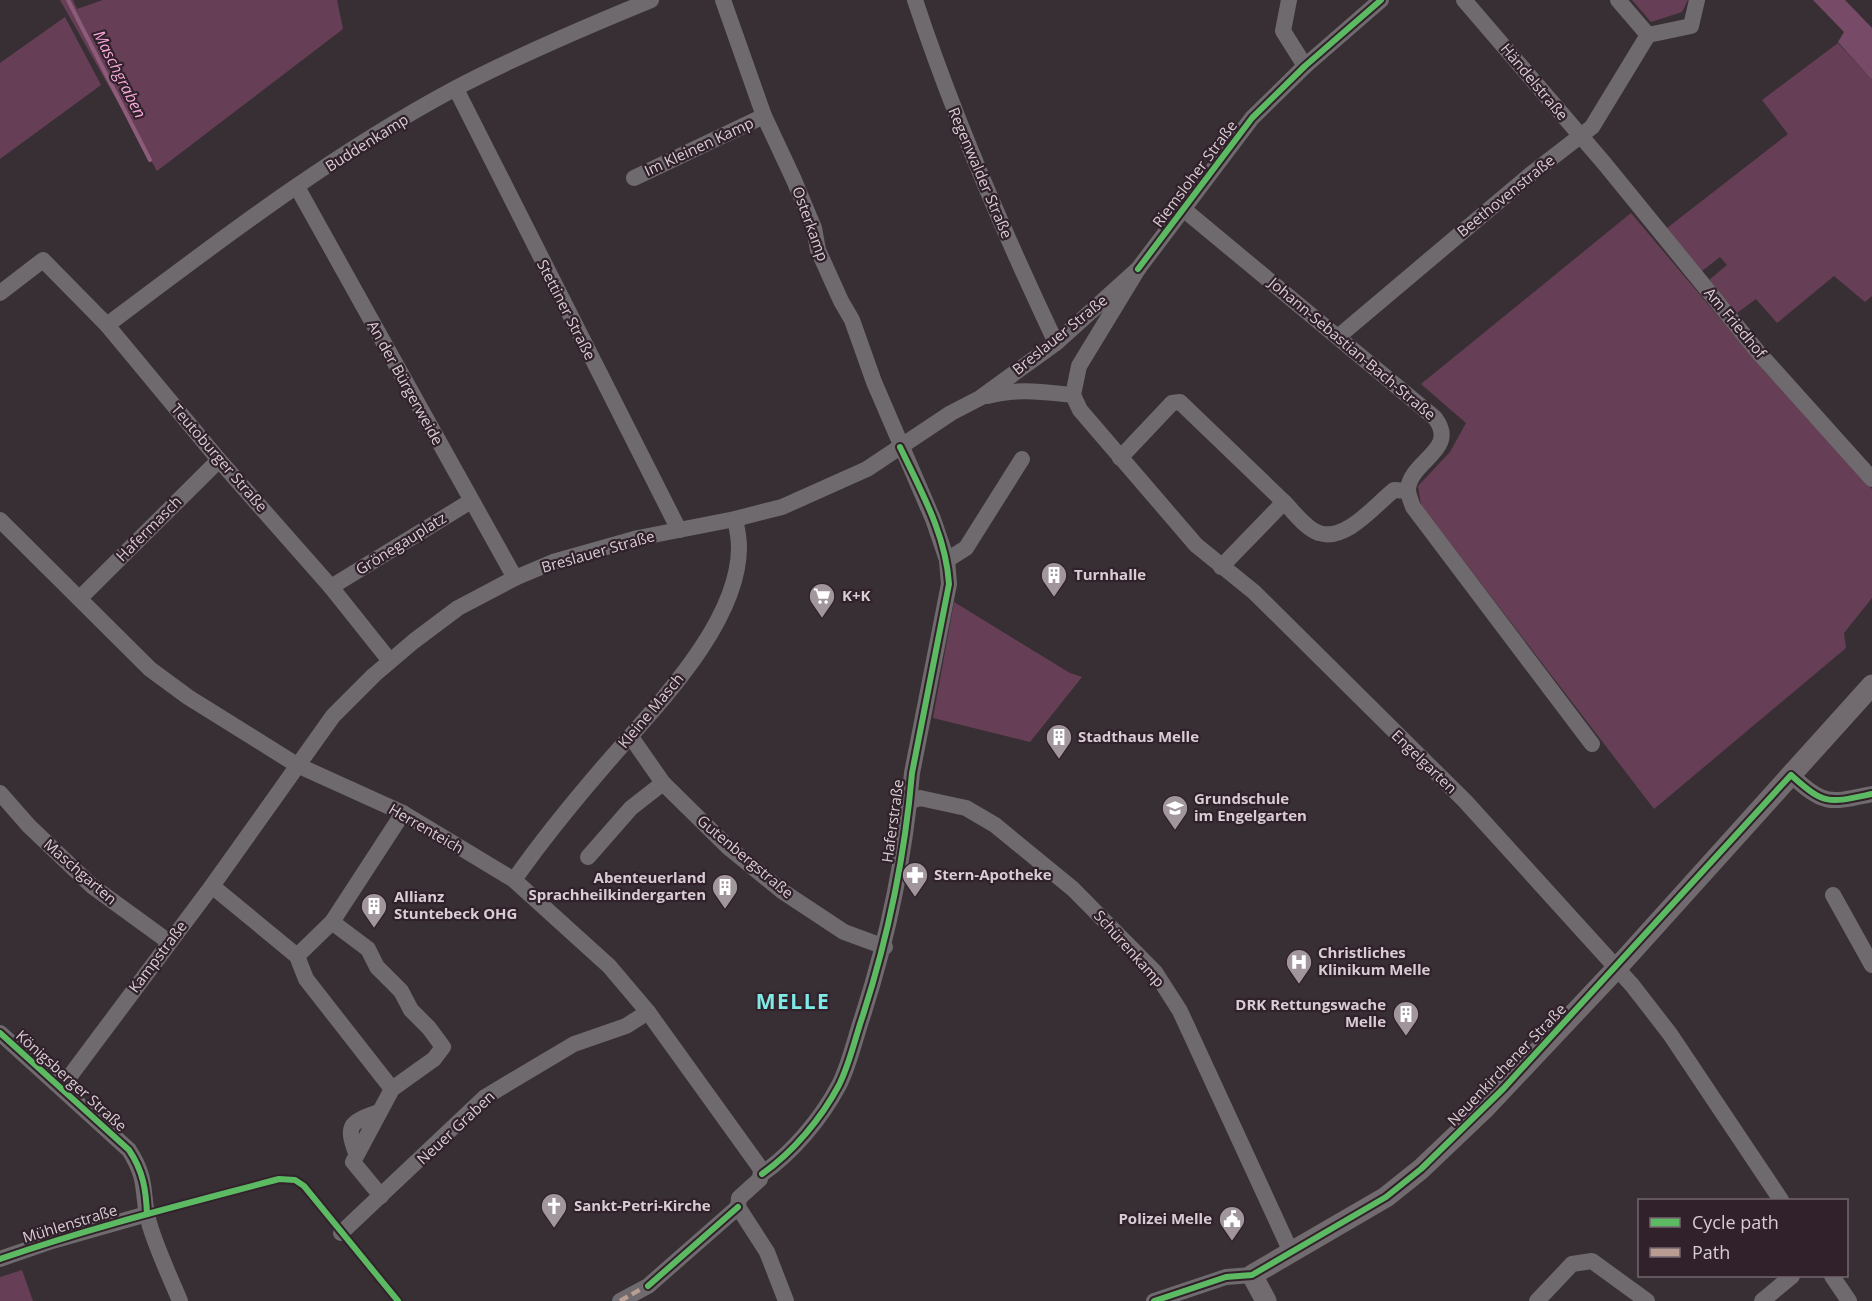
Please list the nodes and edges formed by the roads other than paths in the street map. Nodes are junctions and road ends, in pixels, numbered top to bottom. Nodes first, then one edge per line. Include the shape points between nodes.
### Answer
1 (651, 0) edge
2 (723, 0) edge
3 (915, 0) edge
4 (1290, 0) edge
5 (1381, 0) edge
6 (1464, 0) edge
7 (1618, 0) edge
8 (1697, 0) edge
9 (1648, 35) junction
10 (1305, 66) junction
11 (456, 89) junction
12 (764, 117) junction
13 (1580, 137) junction
14 (1604, 163) joint
15 (634, 178) dead end
16 (297, 187) junction
17 (1182, 208) junction
18 (1138, 269) junction
19 (0, 293) edge
20 (107, 325) junction
21 (1339, 336) junction
22 (1056, 342) junction
23 (1073, 395) junction
24 (980, 398) junction
25 (900, 447) junction
26 (1120, 458) junction
27 (1022, 459) dead end
28 (219, 460) junction
29 (1872, 479) edge
30 (1408, 491) junction
31 (471, 501) junction
32 (1284, 502) junction
33 (735, 519) junction
34 (0, 520) edge
35 (679, 530) junction
36 (947, 560) junction
37 (1221, 567) junction
38 (515, 578) junction
39 (331, 587) junction
40 (80, 598) junction
41 (390, 661) junction
42 (1872, 685) edge
43 (631, 737) junction
44 (1592, 744) dead end
45 (297, 765) junction
46 (1791, 775) junction
47 (663, 783) junction
48 (0, 793) edge
49 (1872, 794) edge
50 (910, 801) junction
51 (404, 813) junction
52 (255, 826) joint
53 (588, 857) dead end
54 (514, 880) junction
55 (212, 886) junction
56 (1833, 895) dead end
57 (332, 922) junction
58 (169, 942) junction
59 (885, 947) junction
60 (297, 956) junction
61 (1872, 965) edge
62 (1616, 969) junction
63 (648, 1012) junction
64 (0, 1034) edge
65 (61, 1088) junction
66 (392, 1089) junction
67 (762, 1174) junction
68 (386, 1192) junction
69 (1780, 1199) edge
70 (738, 1207) junction
71 (149, 1220) junction
72 (341, 1233) dead end
73 (1291, 1252) junction
74 (0, 1259) edge
75 (1252, 1275) junction
76 (1790, 1277) edge
77 (1833, 1277) edge
78 (180, 1301) edge
79 (620, 1301) edge
80 (786, 1301) edge
81 (1155, 1301) edge
82 (1266, 1301) edge
83 (1537, 1301) edge
84 (1646, 1301) edge
85 (1762, 1301) edge
86 (1849, 1301) edge

1 - 11 street, Buddenkamp via 525,54
2 - 12 street, Osterkamp
3 - 22 street, Regenwalder Straße via 945,90
4 - 10 street via 1283,31
5 - 10 street, Riemsloher Straße
6 - 13 street, Händelstraße
7 - 9 street
8 - 9 street via 1690,26
9 - 13 street, Beethovenstraße via 1592,127
10 - 17 street, Riemsloher Straße via 1252,118
11 - 16 street, Buddenkamp
11 - 35 street, Stettiner Straße
12 - 15 street, Im Kleinen Kamp
12 - 25 street, Osterkamp via 814,228 819,250 856,330
13 - 14 street, Händelstraße
13 - 21 street, Beethovenstraße
14 - 29 street, Am Friedhof via 1763,357
16 - 20 street, Buddenkamp
16 - 31 street, An der Bürgerweide
17 - 18 street, Riemsloher Straße
17 - 21 street, Johann-Sebastian-Bach-Straße
18 - 22 street, Breslauer Straße
18 - 23 street, Riemsloher Straße via 1079,366
19 - 20 street, Teutoburger Straße via 43,260
20 - 28 street, Teutoburger Straße
21 - 30 street, Johann-Sebastian-Bach-Straße via 1442,428 1443,440 1411,480
22 - 24 street, Breslauer Straße
23 - 24 street, Breslauer Straße via 1029,390
23 - 26 street, Engelgarten via 1080,410
24 - 25 street, Breslauer Straße
25 - 33 street, Breslauer Straße via 867,469 809,497
25 - 36 street, Haferstraße
26 - 32 street via 1172,403 1180,402
26 - 37 street, Engelgarten via 1196,545
27 - 36 street via 966,548
28 - 39 street, Teutoburger Straße
28 - 40 street, Hafermasch
30 - 32 street via 1394,490 1347,529 1332,534 1318,533
30 - 44 street via 1413,507
31 - 38 street, An der Bürgerweide
31 - 39 street, Grönegauplatz
32 - 37 street
33 - 35 street, Breslauer Straße
33 - 43 street, Kleine Masch via 740,546 737,569 716,622 688,667
34 - 40 street, Herrenteich
35 - 38 street, Breslauer Straße via 574,556
36 - 50 street, Haferstraße via 949,584
37 - 62 street, Engelgarten via 1254,592 1465,801
38 - 41 street, Breslauer Straße via 458,608
39 - 41 street, Teutoburger Straße
40 - 45 street, Herrenteich via 150,669 225,722
41 - 45 street, Breslauer Straße via 333,716
42 - 46 main road, Neuenkirchener Straße
43 - 47 street, Gutenbergstraße
43 - 54 street, Kleine Masch via 564,813
45 - 51 street, Herrenteich
45 - 52 street, Breslauer Straße
46 - 49 street via 1810,793 1834,802
46 - 62 main road, Neuenkirchener Straße
47 - 53 street via 631,808
47 - 59 street, Gutenbergstraße via 729,847 782,891 844,932
48 - 58 street, Maschgarten via 92,886
50 - 59 street, Haferstraße
50 - 73 street, Schürenkamp via 920,798 966,808 995,825 1072,889 1155,972 1180,1011
51 - 54 street, Herrenteich
51 - 57 street
52 - 55 street, Kampstraße
54 - 63 street, Herrenteich via 609,966
55 - 58 street, Kampstraße
55 - 60 street
56 - 61 street
57 - 60 street
57 - 66 street via 368,950 377,967 401,991 411,1010 442,1047
58 - 65 street, Kampstraße
59 - 67 street, Haferstraße via 839,1084 818,1119
60 - 66 street via 306,979
62 - 69 street, Engelgarten via 1670,1034
62 - 73 main road, Neuenkirchener Straße via 1490,1103 1421,1169 1386,1197
63 - 67 street, Herrenteich
63 - 68 street, Neuer Graben via 626,1026 574,1044 485,1097
64 - 65 street, Königsberger Straße
65 - 71 street, Königsberger Straße via 129,1150 145,1183
66 - 68 street via 353,1162
67 - 70 street via 739,1198
68 - 72 street, Neuer Graben
70 - 79 street via 648,1286
70 - 80 street via 767,1252
71 - 74 street, Mühlenstraße via 52,1241
71 - 78 street, Königsberger Straße
73 - 75 main road, Neuenkirchener Straße
75 - 81 street via 1226,1277
75 - 82 main road
76 - 85 street
77 - 86 street
83 - 84 street via 1572,1264 1592,1261

